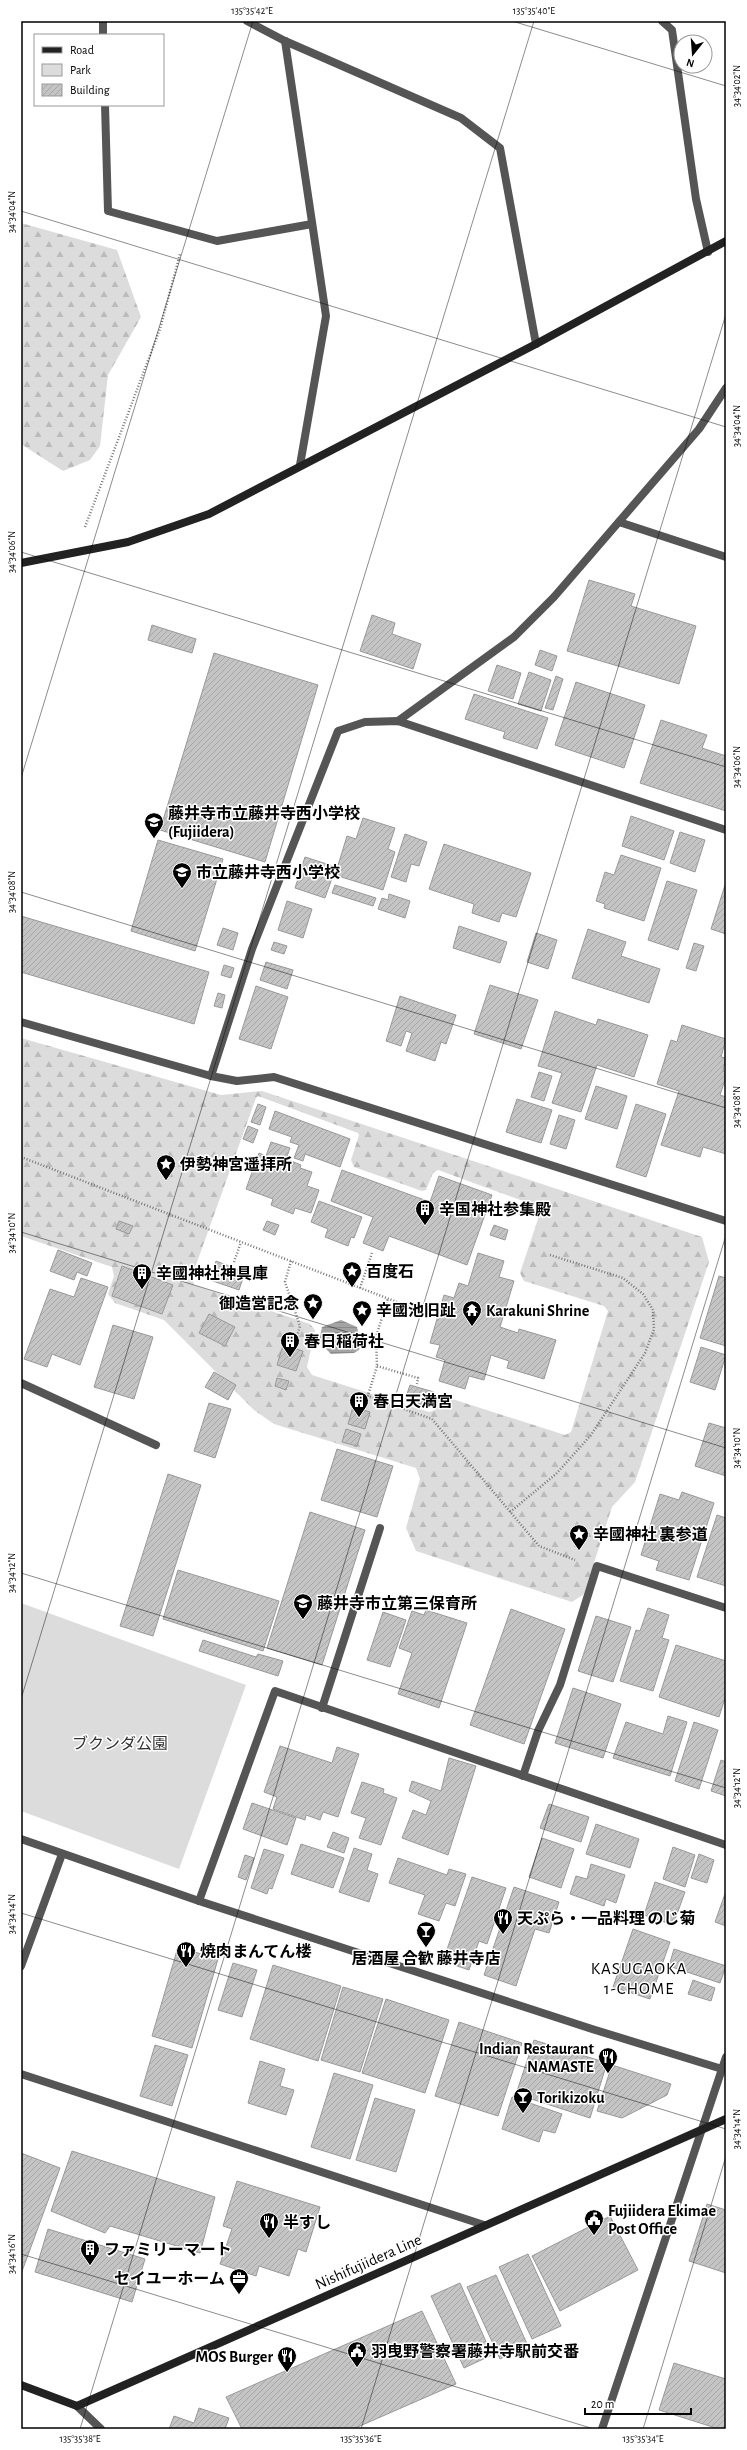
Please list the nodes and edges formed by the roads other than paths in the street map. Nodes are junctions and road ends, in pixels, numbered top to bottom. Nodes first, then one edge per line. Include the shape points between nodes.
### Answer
1 (103, 21) edge
2 (247, 21) edge
3 (662, 21) edge
4 (104, 34) edge
5 (285, 41) junction
6 (105, 106) edge
7 (312, 224) junction
8 (726, 241) edge
9 (708, 252) junction
10 (536, 344) junction
11 (726, 388) edge
12 (300, 465) junction
13 (619, 522) junction
14 (726, 556) edge
15 (21, 563) edge
16 (398, 720) junction
17 (726, 830) edge
18 (21, 1022) edge
19 (211, 1076) junction
20 (726, 1221) edge
21 (21, 1383) edge
22 (156, 1445) dead end
23 (380, 1528) dead end
24 (726, 1608) edge
25 (322, 1708) junction
26 (523, 1776) junction
27 (21, 1838) edge
28 (726, 1845) edge
29 (62, 1854) junction
30 (199, 1901) junction
31 (21, 1966) edge
32 (726, 2057) edge
33 (722, 2069) junction
34 (21, 2074) edge
35 (726, 2119) edge
36 (700, 2132) junction
37 (484, 2225) junction
38 (21, 2385) edge
39 (77, 2406) junction
40 (101, 2429) edge
41 (602, 2429) edge

1 - 4 street
2 - 5 street
3 - 9 street via 672,30 696,199
5 - 7 street
5 - 10 street via 461,118 500,148
6 - 7 street via 108,211 217,241
7 - 12 street via 326,316
8 - 9 street
9 - 10 street
10 - 12 street
11 - 13 street via 698,429
12 - 15 street via 209,514 128,542
13 - 14 street
13 - 16 street via 554,597 514,637
16 - 17 street
16 - 19 street via 365,722 338,731 252,949
18 - 19 street
19 - 20 street via 237,1081 274,1077
21 - 22 street
23 - 25 street
24 - 26 street via 597,1566 560,1685 538,1731
25 - 26 street
25 - 30 street via 274,1692
26 - 28 street
27 - 29 street
29 - 30 street
29 - 31 street
30 - 33 street
32 - 33 street
33 - 36 street
34 - 37 street
35 - 36 street, Nishifujiidera Line
36 - 37 street, Nishifujiidera Line
36 - 41 street
37 - 39 street, Nishifujiidera Line
38 - 39 street
39 - 40 street

